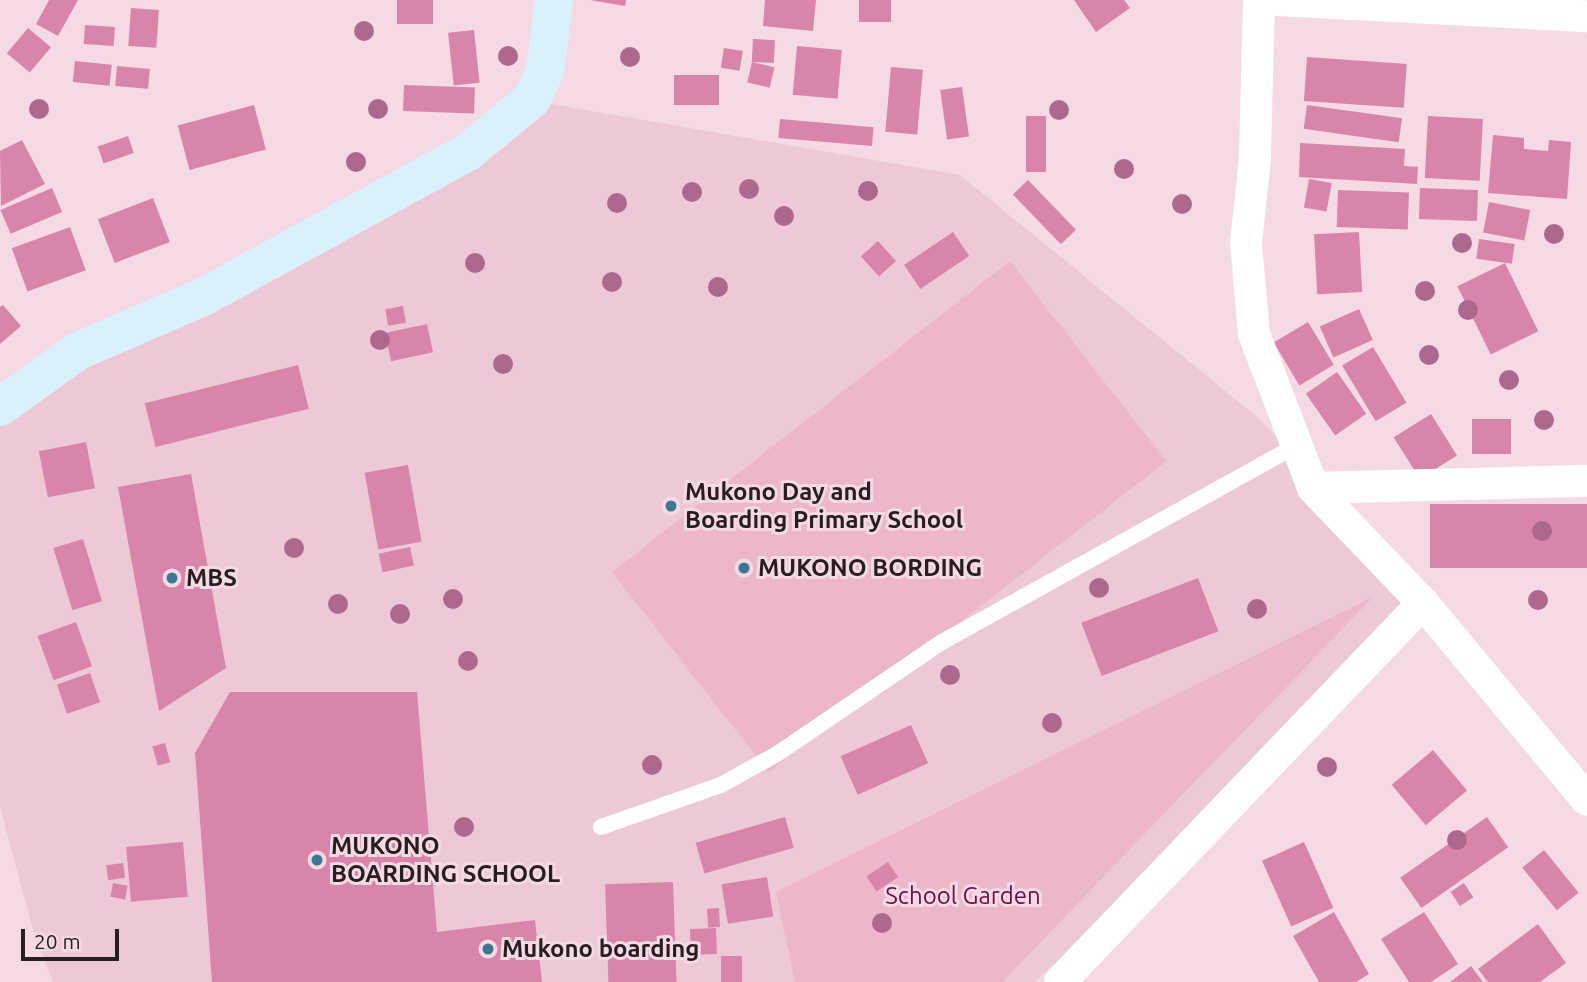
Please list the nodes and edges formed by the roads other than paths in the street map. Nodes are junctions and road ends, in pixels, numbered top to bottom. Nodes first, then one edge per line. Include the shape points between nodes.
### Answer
1 (554, 0) edge
2 (1259, 0) edge
3 (1277, 0) edge
4 (1587, 16) edge
5 (0, 407) edge
6 (1300, 444) junction
7 (1587, 481) edge
8 (1313, 488) junction
9 (1423, 603) junction
10 (1587, 800) edge
11 (601, 827) dead end
12 (1060, 982) edge

1 - 5 street via 545,71 532,99 468,152 205,296 78,351
2 - 6 street via 1255,158 1245,243 1254,334
3 - 4 street
6 - 8 street
6 - 11 lane via 942,642 777,754 721,785
7 - 8 street
8 - 9 street
9 - 10 street
9 - 12 street

